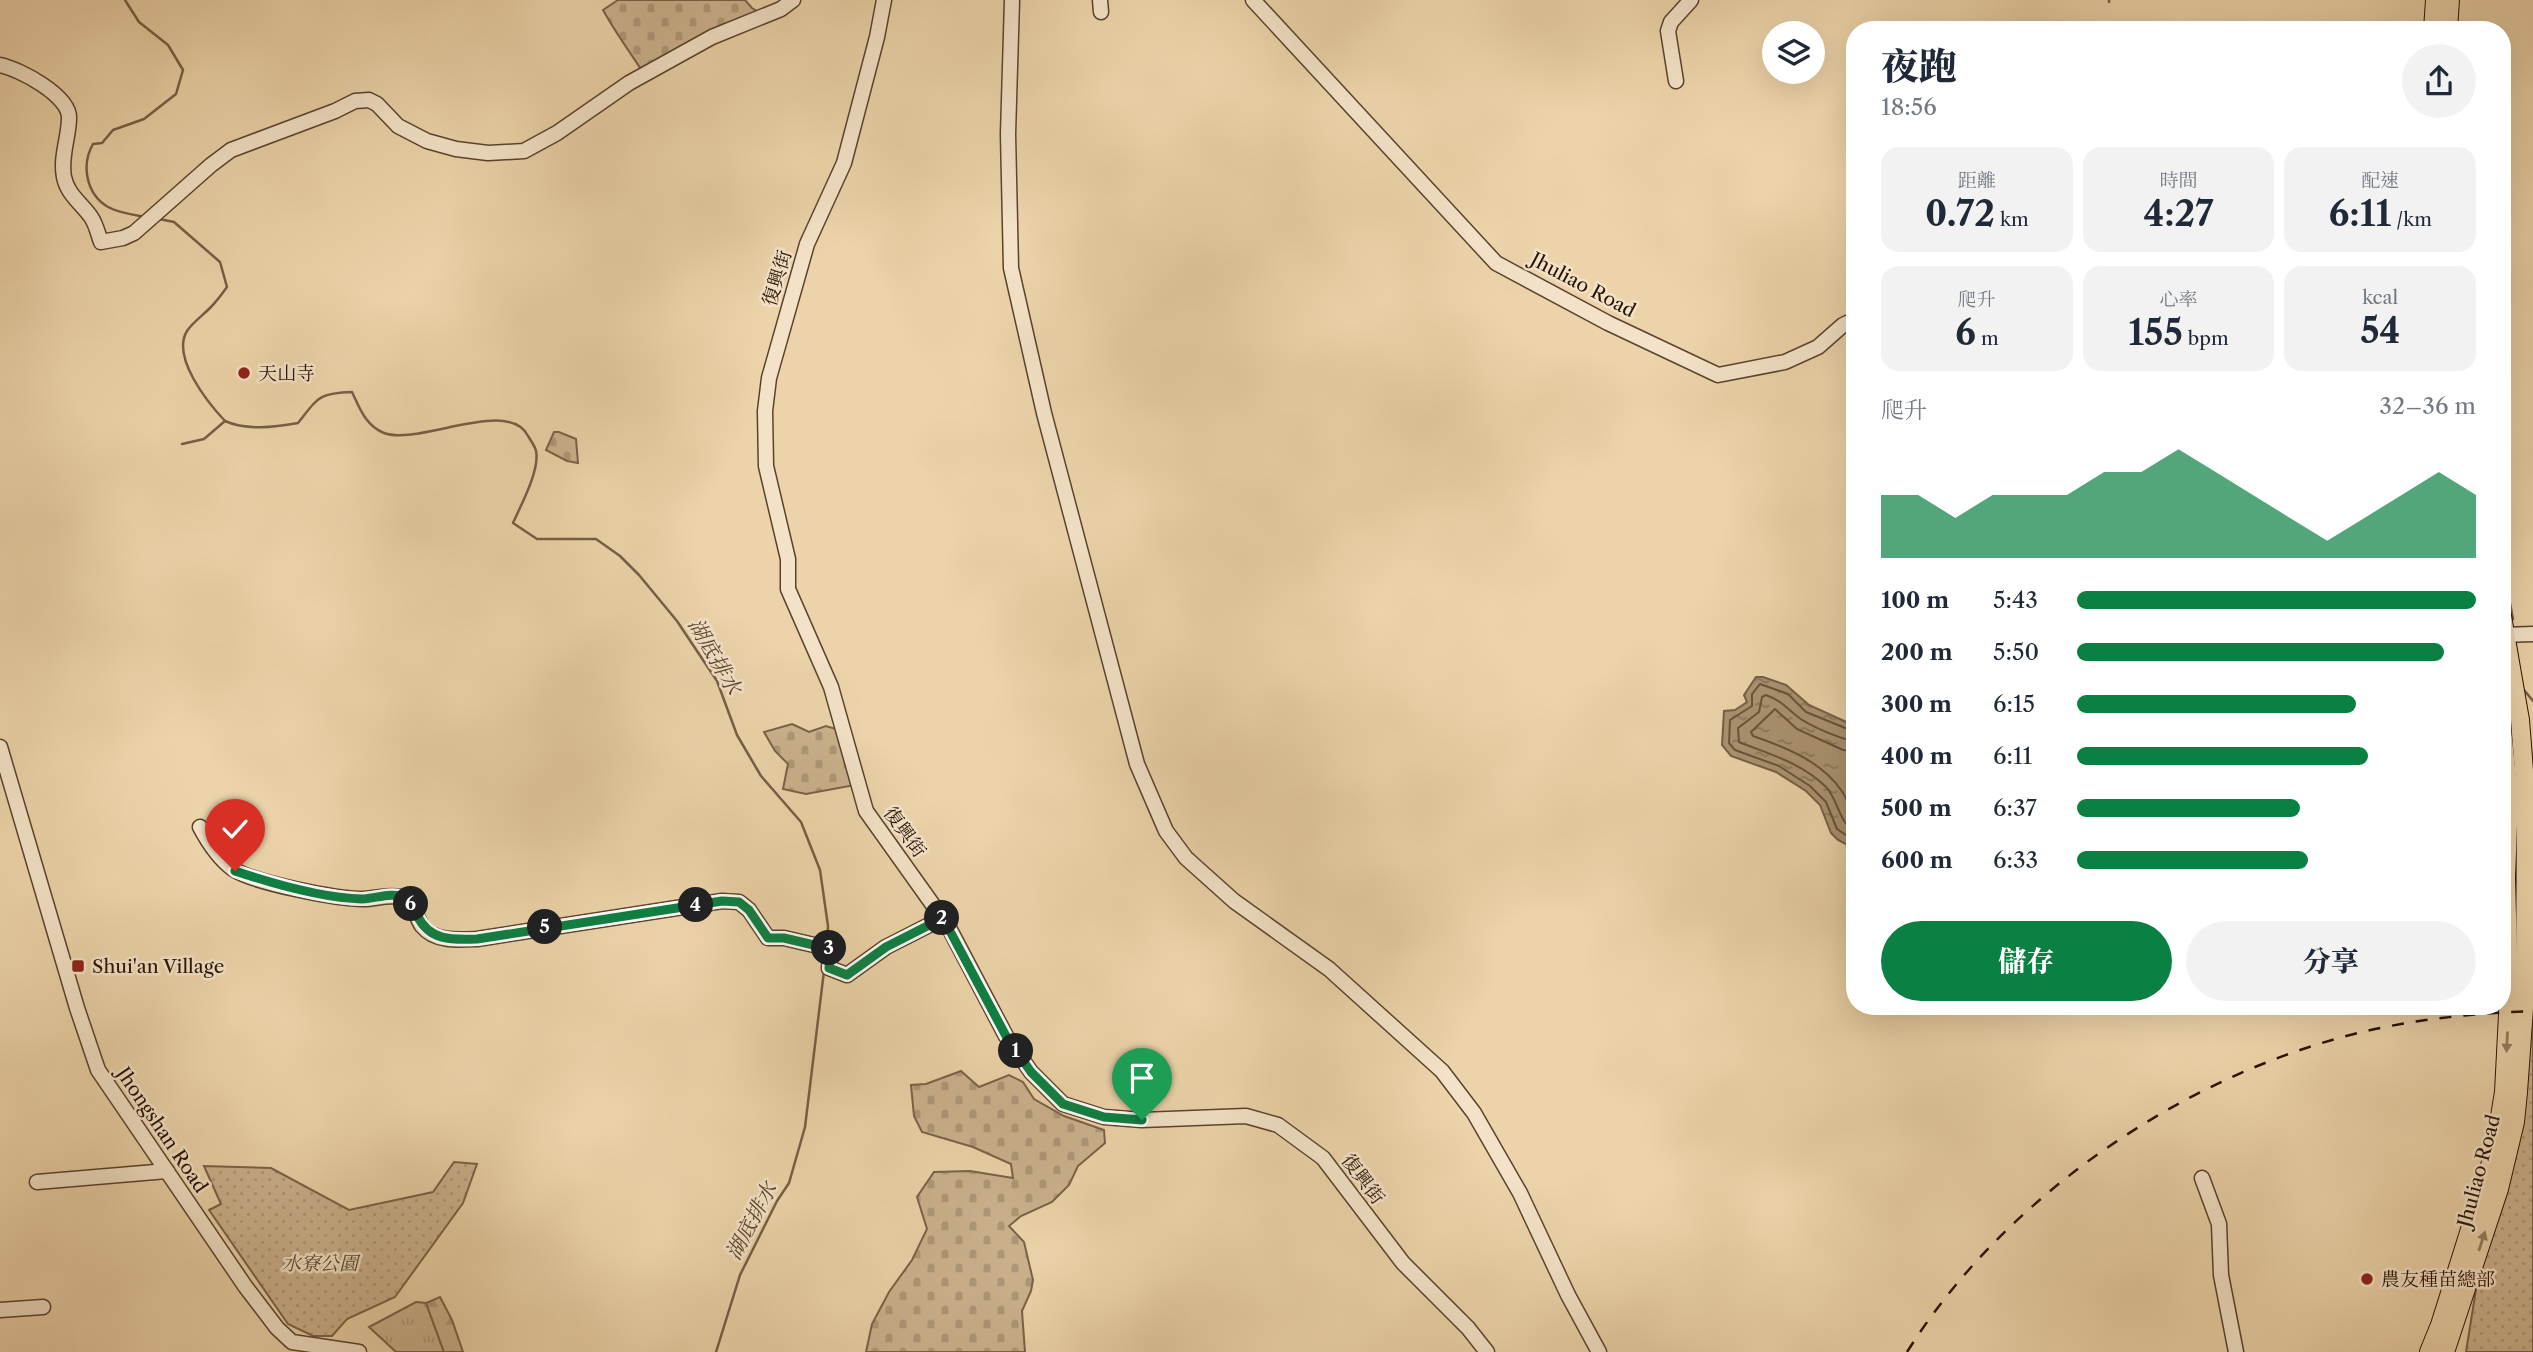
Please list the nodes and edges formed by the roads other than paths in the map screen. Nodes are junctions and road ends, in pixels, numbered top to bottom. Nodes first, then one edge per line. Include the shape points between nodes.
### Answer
1 (793, 0) edge
2 (884, 0) edge
3 (1012, 0) edge
4 (1253, 0) edge
5 (1691, 0) edge
6 (2435, 0) edge
7 (2450, 0) edge
8 (2434, 21) edge
9 (2449, 21) edge
10 (0, 65) edge
11 (1676, 81) dead end
12 (1846, 324) edge
13 (2533, 634) edge
14 (2511, 635) edge
15 (2511, 672) edge
16 (0, 747) edge
17 (200, 827) dead end
18 (943, 918) junction
19 (2511, 975) edge
20 (2512, 994) edge
21 (2510, 1015) edge
22 (167, 1171) junction
23 (2202, 1178) dead end
24 (37, 1182) dead end
25 (43, 1307) dead end
26 (0, 1310) edge
27 (359, 1352) edge
28 (1488, 1352) edge
29 (1599, 1352) edge
30 (2236, 1352) edge
31 (2429, 1352) edge
32 (2445, 1352) edge

1 - 10 street via 712,37 629,83 524,151 488,153 427,141 398,126 377,104 355,101 231,150 146,222 123,238 101,242 93,220 70,193 64,177 69,110 41,85
2 - 18 street, 復興街 via 844,163 807,244 769,378 766,466 788,559 788,589 831,687 866,811
3 - 29 street via 1011,268 1044,413 1137,764 1166,831 1186,858 1234,901 1329,969 1442,1070 1474,1113 1520,1193
4 - 12 street, Jhuliao Road via 1496,263 1718,375 1784,362 1818,347
5 - 11 street via 1668,31
6 - 8 main road
7 - 9 main road
13 - 14 street
15 - 20 main road, Jhuliao Road via 2525,783
16 - 22 street, Jhongshan Road via 98,1070
17 - 18 street via 235,871 282,887 364,899 404,897 422,925 433,935 451,940 739,902 768,938 831,949 829,968 847,975 886,947
18 - 28 street, 復興街 via 1006,1036 1031,1072 1063,1104 1104,1117 1246,1116 1278,1125 1323,1158 1403,1263
19 - 20 main road, Jhuliao Road
32 -> 20 main road, Jhuliao Road via 2499,1189 2515,1122
21 -> 31 main road, Jhuliao Road via 2494,1153
22 - 24 street
22 - 27 street, Jhongshan Road via 277,1328 292,1342
23 - 30 street via 2218,1224 2221,1275
25 - 26 street

